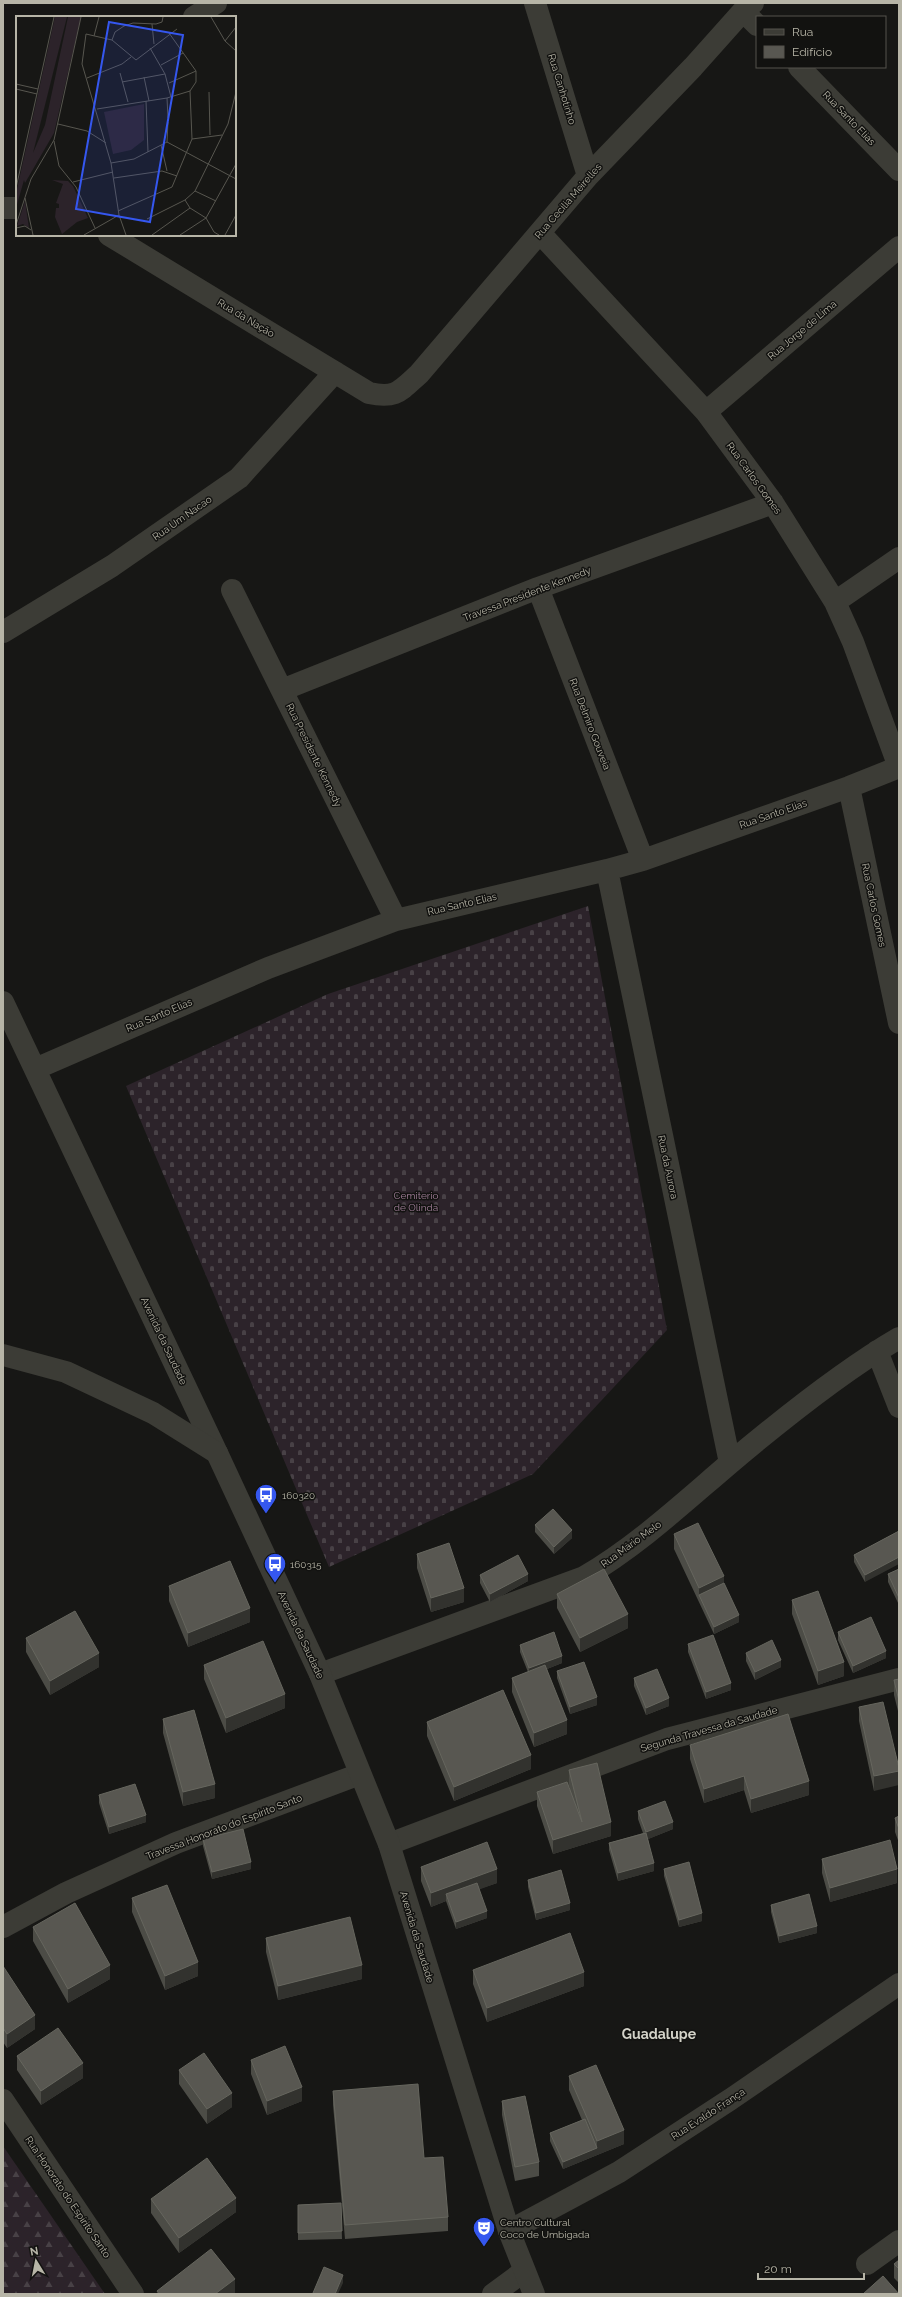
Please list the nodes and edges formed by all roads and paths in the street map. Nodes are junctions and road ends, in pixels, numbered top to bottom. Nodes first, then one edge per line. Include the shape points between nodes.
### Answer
1 (216, 3) edge
2 (535, 3) edge
3 (751, 13) edge
4 (196, 16) edge
5 (800, 68) edge
6 (899, 170) edge
7 (588, 176) junction
8 (3, 208) edge
9 (16, 208) edge
10 (540, 233) junction
11 (111, 236) edge
12 (899, 247) edge
13 (335, 372) junction
14 (384, 396) joint
15 (706, 412) junction
16 (773, 503) junction
17 (899, 558) edge
18 (538, 588) junction
19 (232, 590) dead end
20 (835, 602) junction
21 (3, 632) edge
22 (282, 690) junction
23 (899, 767) edge
24 (849, 788) junction
25 (643, 860) junction
26 (607, 870) junction
27 (396, 920) junction
28 (3, 1002) edge
29 (898, 1023) edge
30 (35, 1069) junction
31 (899, 1338) edge
32 (877, 1351) junction
33 (3, 1355) edge
34 (899, 1407) edge
35 (217, 1453) junction
36 (730, 1464) junction
37 (320, 1674) junction
38 (899, 1679) edge
39 (360, 1774) junction
40 (389, 1844) junction
41 (3, 1927) edge
42 (899, 1984) edge
43 (3, 2100) edge
44 (509, 2232) junction
45 (899, 2241) edge
46 (867, 2264) dead end
47 (524, 2272) junction
48 (133, 2294) edge
49 (492, 2294) edge
50 (534, 2294) edge

1 - 4 street
2 - 7 street, Rua Canhotinho
3 - 7 street, Rua Cecilia Meirelles via 693,67
5 - 6 street, Rua Santo Elias
7 - 10 street, Rua Cecilia Meirelles
8 - 9 street
10 - 14 street, Rua Cecilia Meirelles via 419,374 402,390
10 - 15 street, Rua Carlos Gomes
11 - 13 street, Rua da Nação
12 - 15 street, Rua Jorge de Lima
13 - 14 street, Rua da Nação via 369,392
13 - 21 street, Rua Um Nacao via 239,478 112,566
15 - 16 street, Rua Carlos Gomes
16 - 18 street, Travessa Presidente Kennedy
16 - 20 street, Rua Carlos Gomes
17 - 20 street
18 - 22 street, Travessa Presidente Kennedy
18 - 25 street, Rua Delmiro Gouveia
19 - 22 street, Rua Presidente Kennedy
20 - 23 street, Rua Carlos Gomes via 853,642
22 - 27 street, Rua Presidente Kennedy
23 - 24 street, Rua Santo Elias
24 - 25 street, Rua Santo Elias
24 - 29 street, Rua Carlos Gomes
25 - 26 street, Rua Santo Elias
26 - 27 street, Rua Santo Elias
26 - 36 street, Rua da Aurora
27 - 30 street, Rua Santo Elias via 268,968
28 - 30 street, Avenida da Saudade
30 - 35 street, Avenida da Saudade
31 - 32 street, Rua Mário Melo
32 - 34 street
32 - 36 street, Rua Mário Melo
33 - 35 street via 66,1372 153,1413
35 - 37 street, Avenida da Saudade
36 - 37 street, Rua Mário Melo via 671,1515 584,1577
37 - 39 street, Avenida da Saudade
38 - 40 street, Segunda Travessa da Saudade via 667,1740
39 - 40 street, Avenida da Saudade
39 - 41 street, Travessa Honorato do Espírito Santo via 176,1843 66,1893
40 - 44 street, Avenida da Saudade
42 - 44 street, Rua Evaldo França via 619,2172
43 - 48 street, Rua Honorato do Espírito Santo
44 - 47 street, Avenida da Saudade
45 - 46 street
47 - 49 street
47 - 50 street, Avenida da Saudade

